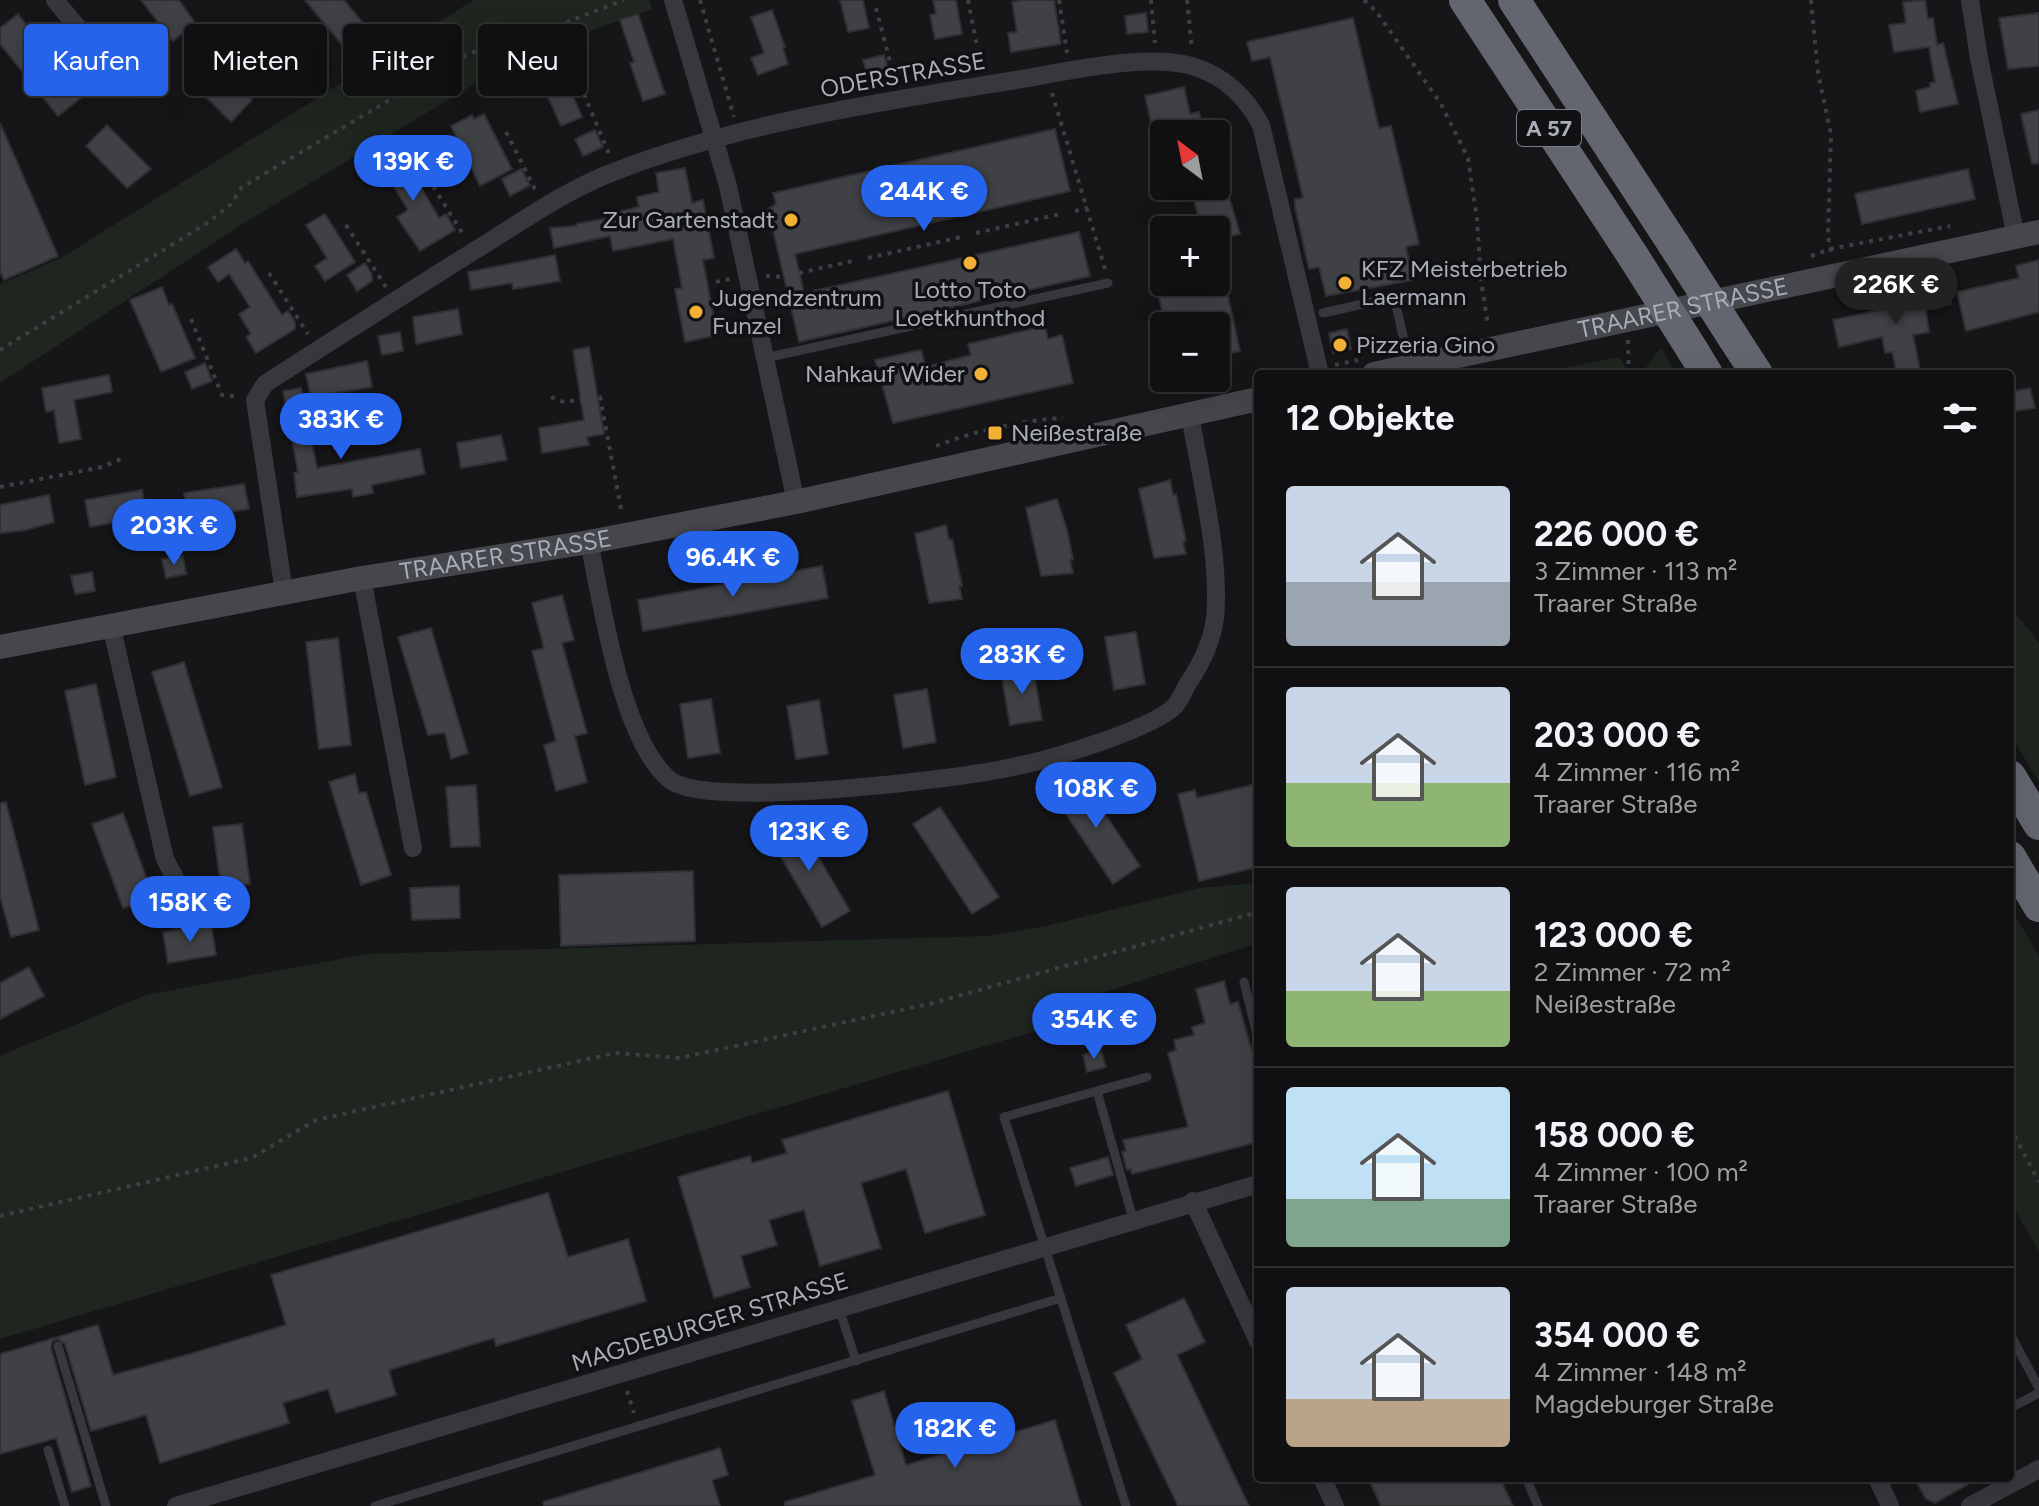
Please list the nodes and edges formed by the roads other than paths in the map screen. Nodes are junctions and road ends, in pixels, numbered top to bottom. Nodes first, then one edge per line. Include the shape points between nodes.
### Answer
1 (55, 0) edge
2 (673, 0) edge
3 (1465, 0) edge
4 (1514, 0) edge
5 (1970, 0) edge
6 (75, 24) edge
7 (716, 140) junction
8 (2028, 234) edge
9 (1108, 283) road end
10 (1323, 313) dead end
11 (765, 358) junction
12 (1700, 362) edge
13 (1410, 366) junction
14 (1319, 370) edge
15 (1392, 370) edge
16 (1754, 370) edge
17 (1254, 400) edge
18 (1190, 414) junction
19 (796, 502) junction
20 (589, 542) junction
21 (362, 578) junction
22 (284, 592) junction
23 (111, 625) junction
24 (0, 647) edge
25 (2014, 783) edge
26 (2039, 824) edge
27 (413, 848) dead end
28 (2014, 864) edge
29 (187, 901) dead end
30 (2039, 906) edge
31 (1244, 982) dead end
32 (1254, 1023) edge
33 (1147, 1077) dead end
34 (1097, 1091) junction
35 (1254, 1185) edge
36 (1193, 1201) junction
37 (1133, 1219) junction
38 (1045, 1246) junction
39 (1061, 1298) junction
40 (839, 1308) junction
41 (1254, 1332) edge
42 (2014, 1342) edge
43 (58, 1346) dead end
44 (856, 1361) junction
45 (2039, 1390) edge
46 (2014, 1406) edge
47 (48, 1450) dead end
48 (2039, 1469) edge
49 (1324, 1482) edge
50 (1528, 1482) edge
51 (1879, 1482) edge
52 (200, 1502) edge
53 (65, 1506) edge
54 (106, 1506) edge
55 (176, 1506) edge
56 (375, 1506) edge
57 (1126, 1506) edge
58 (1335, 1506) edge
59 (1538, 1506) edge
60 (1890, 1506) edge
61 (1970, 1506) edge

1 - 6 street
2 - 7 street
3 - 12 highway, A 57, bridge
4 - 16 highway, A 57, bridge
5 - 8 street via 1979,58
7 - 11 street
7 - 14 street, ODERSTRASSE via 818,115 1046,74 1157,61 1194,67 1227,82 1261,125
7 - 22 street, ODERSTRASSE via 616,171 544,207 265,384 255,400
8 - 13 street, TRAARER STRASSE
9 - 11 lane
10 - 13 lane via 1394,297
11 - 19 street
13 - 15 street, TRAARER STRASSE
17 - 18 street, TRAARER STRASSE
18 - 19 street, TRAARER STRASSE
18 - 20 street via 1215,565 1215,620 1198,668 1174,707 1096,744 1017,767 938,780 795,792 697,791 671,781 649,753 622,694
19 - 20 street, TRAARER STRASSE
20 - 21 street, TRAARER STRASSE
21 - 22 street, TRAARER STRASSE
21 - 27 street
22 - 23 street, TRAARER STRASSE
23 - 24 street, TRAARER STRASSE
23 - 29 street via 165,859
25 - 26 highway
28 - 30 highway
31 - 32 lane
33 - 34 lane
34 - 37 lane
34 - 38 lane via 1004,1117
35 - 36 street, MAGDEBURGER STRASSE
36 - 37 street, MAGDEBURGER STRASSE
36 - 41 street
37 - 38 street, MAGDEBURGER STRASSE
38 - 39 lane
38 - 40 street, MAGDEBURGER STRASSE
39 - 44 lane
39 - 57 lane
40 - 44 lane
40 - 52 street, MAGDEBURGER STRASSE
42 - 45 lane
43 - 54 lane
44 - 56 lane
45 - 46 lane
47 - 53 lane
48 - 61 street
49 - 58 street
50 - 59 lane
51 - 60 street
52 - 55 street, MAGDEBURGER STRASSE

